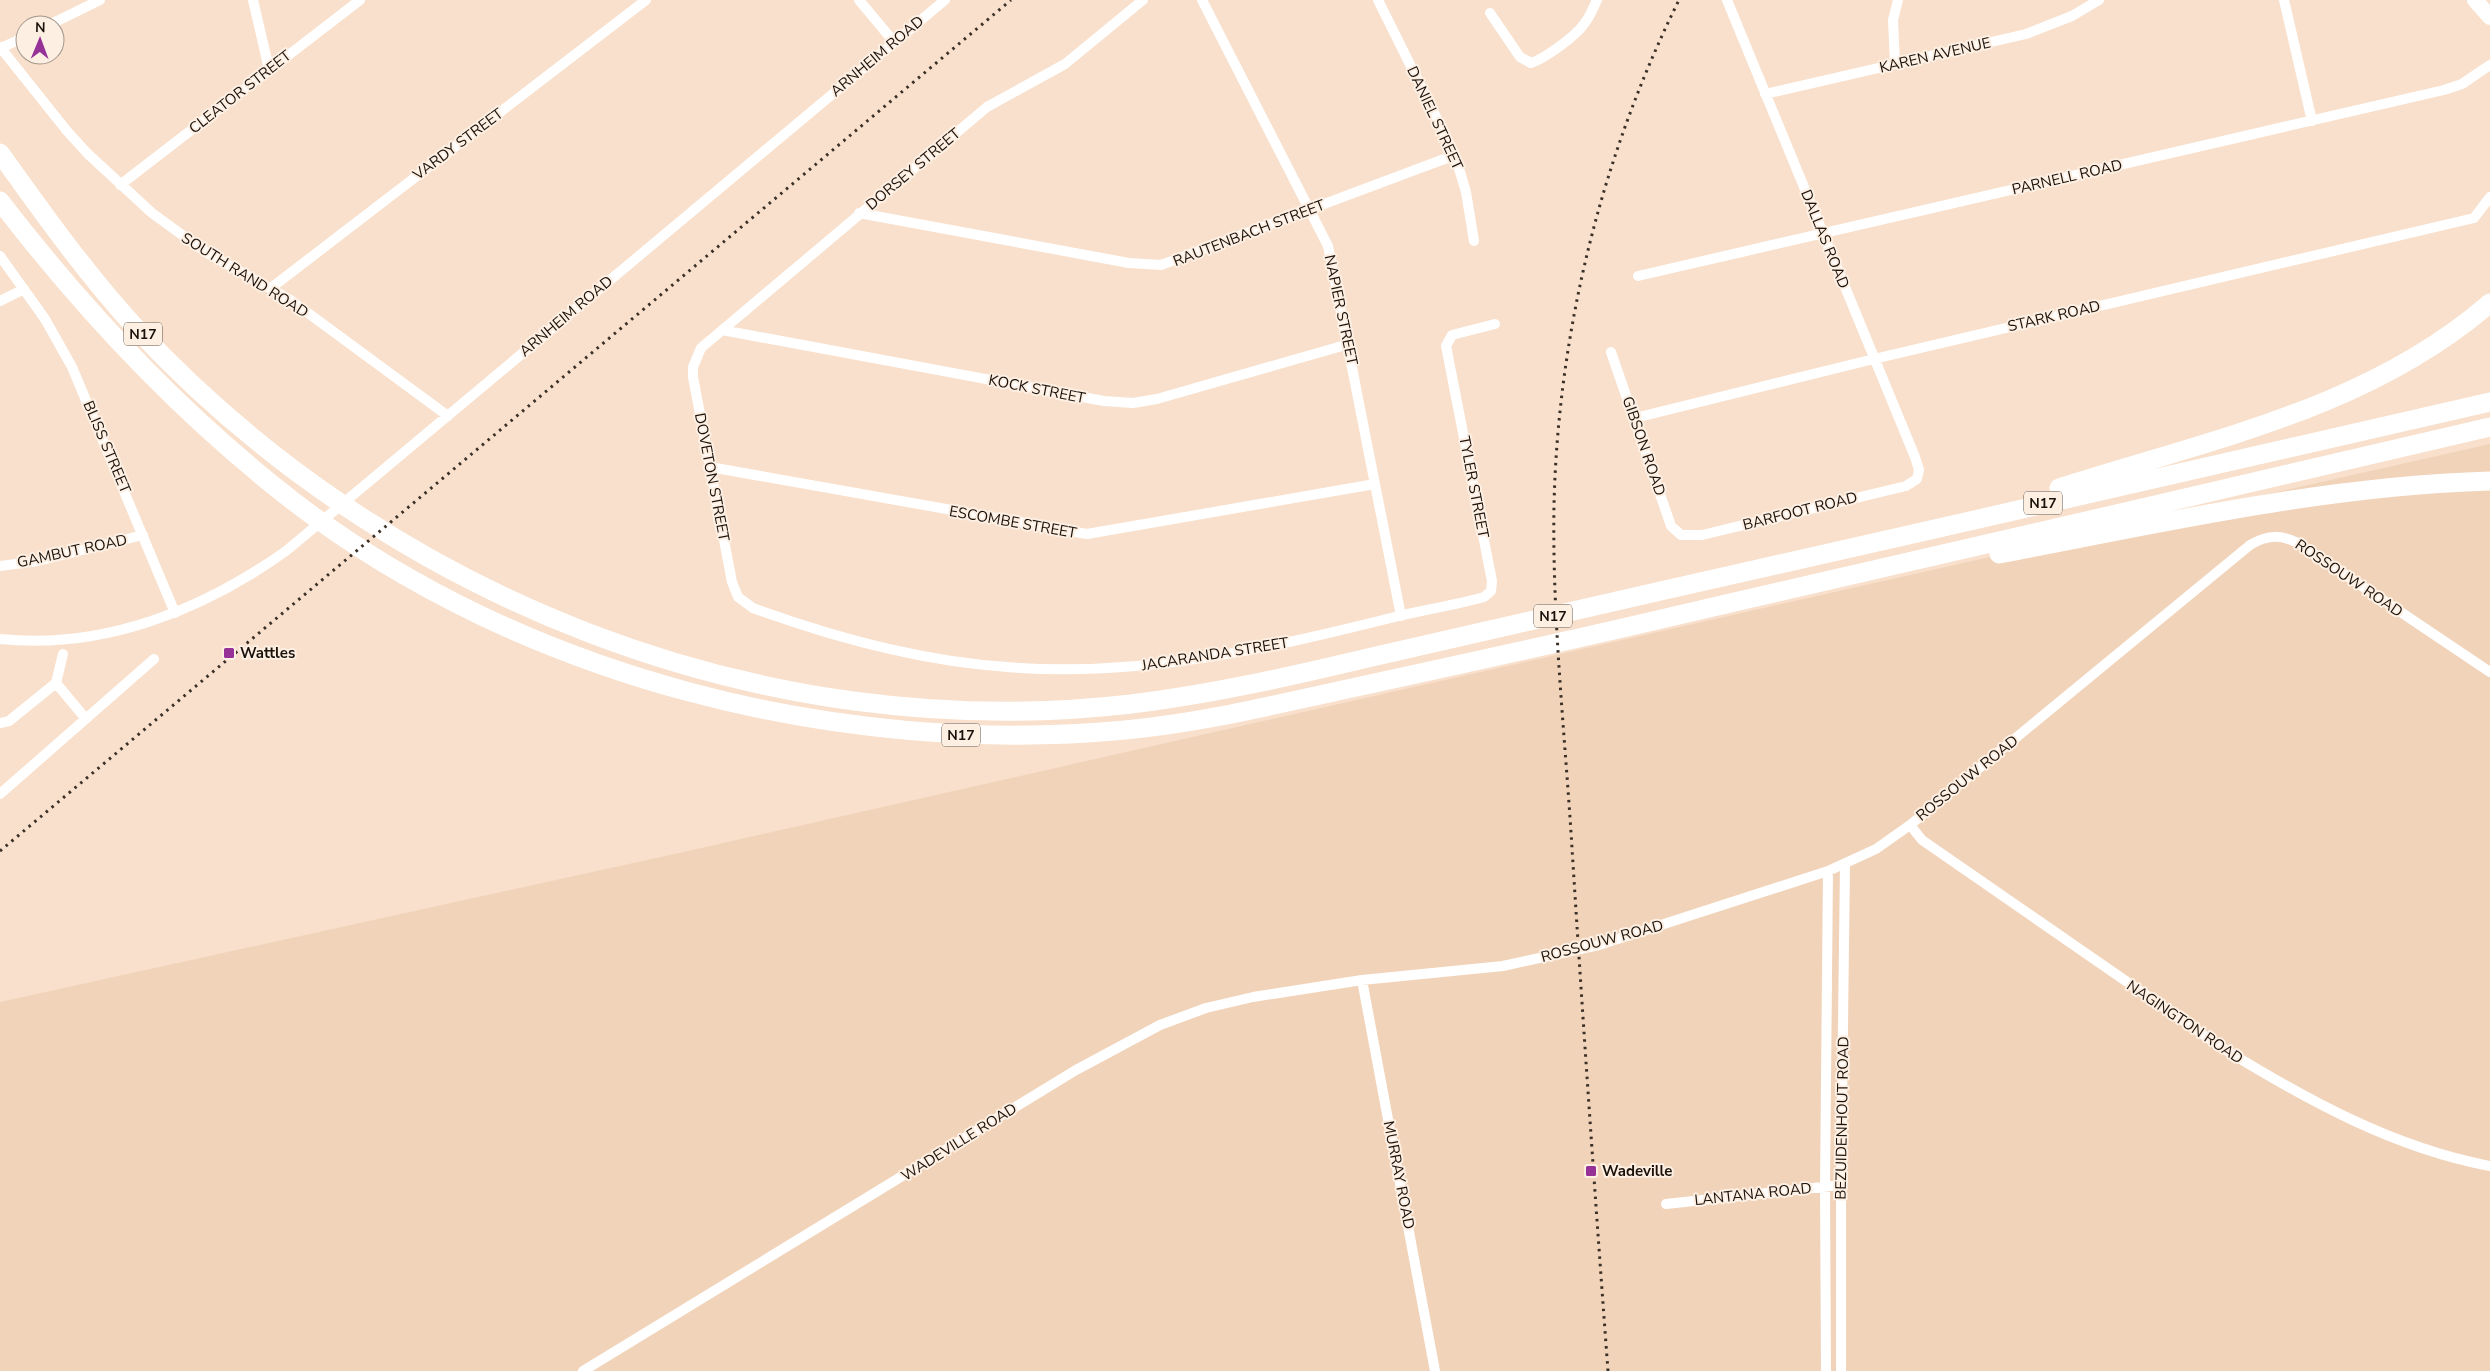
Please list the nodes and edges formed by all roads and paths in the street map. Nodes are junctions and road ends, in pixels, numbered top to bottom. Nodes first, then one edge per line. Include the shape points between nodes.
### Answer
1 (100, 0) edge
2 (253, 0) edge
3 (360, 0) edge
4 (646, 0) edge
5 (859, 0) edge
6 (945, 0) edge
7 (1143, 0) edge
8 (1202, 0) edge
9 (1378, 0) edge
10 (1597, 0) edge
11 (1898, 0) edge
12 (2099, 0) edge
13 (2284, 0) edge
14 (2475, 0) edge
15 (1729, 2) edge
16 (1490, 13) dead end
17 (65, 17) edge
18 (2490, 17) edge
19 (15, 41) edge
20 (894, 42) junction
21 (0, 48) edge
22 (1895, 64) junction
23 (2489, 68) edge
24 (269, 69) junction
25 (1766, 94) junction
26 (2312, 120) junction
27 (0, 153) edge
28 (1455, 155) junction
29 (120, 185) junction
30 (2490, 197) edge
31 (0, 201) edge
32 (1311, 210) junction
33 (860, 213) junction
34 (1823, 233) junction
35 (1474, 241) dead end
36 (0, 256) edge
37 (1638, 276) dead end
38 (271, 288) junction
39 (24, 289) junction
40 (0, 301) edge
41 (2490, 303) edge
42 (1495, 324) dead end
43 (722, 330) junction
44 (1349, 344) junction
45 (1611, 352) dead end
46 (696, 356) joint
47 (1874, 359) junction
48 (2490, 402) edge
49 (448, 416) junction
50 (1635, 418) junction
51 (2490, 427) edge
52 (710, 467) junction
53 (1917, 479) joint
54 (2490, 480) edge
55 (2453, 482) junction
56 (1375, 484) junction
57 (2490, 486) edge
58 (1995, 514) junction
59 (143, 535) junction
60 (1681, 535) joint
61 (0, 566) edge
62 (1813, 584) junction
63 (738, 597) joint
64 (175, 613) junction
65 (1401, 616) junction
66 (0, 638) edge
67 (64, 654) dead end
68 (154, 659) dead end
69 (2490, 672) edge
70 (56, 683) junction
71 (86, 718) junction
72 (0, 724) edge
73 (0, 794) edge
74 (1910, 825) junction
75 (1845, 865) junction
76 (1828, 871) junction
77 (1362, 980) junction
78 (1843, 1021) junction
79 (1827, 1022) junction
80 (2490, 1166) edge
81 (1841, 1185) junction
82 (1825, 1187) junction
83 (1666, 1204) dead end
84 (1826, 1299) junction
85 (1841, 1299) junction
86 (582, 1371) edge
87 (1436, 1371) edge
88 (1826, 1371) edge
89 (1841, 1371) edge

1 - 17 street
2 - 24 street
3 - 24 street, CLEATOR STREET
4 - 38 street, VARDY STREET
5 - 20 street
6 - 20 street, ARNHEIM ROAD
7 - 33 street, DORSEY STREET via 1065,64 987,107
8 - 32 street, NAPIER STREET
9 - 28 street, DANIEL STREET
10 - 16 street via 1579,30 1531,62 1520,57
11 - 22 street via 1893,20
12 - 22 street, KAREN AVENUE via 2040,30
13 - 26 street
14 - 18 main road
15 - 25 street, DALLAS ROAD
19 - 21 street
20 - 49 street, ARNHEIM ROAD
21 - 29 street, SOUTH RAND ROAD via 67,131
22 - 25 street, KAREN AVENUE
23 - 26 street, PARNELL ROAD via 2454,87
24 - 29 street, CLEATOR STREET
25 - 34 street, DALLAS ROAD
26 - 34 street, PARNELL ROAD
27 - 58 highway, N17 via 84,266 134,325 184,376 248,433 362,518 450,571 503,598 635,651 703,671 832,697 899,706 1047,710 1194,695 1267,683
28 - 32 street, RAUTENBACH STREET
28 - 35 street, DANIEL STREET via 1466,192
29 - 38 street, SOUTH RAND ROAD via 185,239
30 - 47 street, STARK ROAD via 2474,218
31 - 62 highway, N17 via 75,296 168,394 296,503 383,562 427,587 555,648 630,675 764,711 833,723 966,736 1127,730 1196,721 1512,654
32 - 33 street, RAUTENBACH STREET via 1168,264 1153,266
32 - 44 street, NAPIER STREET via 1331,255
33 - 43 street, DORSEY STREET
34 - 37 street, PARNELL ROAD
34 - 47 street, DALLAS ROAD
36 - 39 street, BLISS STREET
38 - 49 street, SOUTH RAND ROAD
39 - 40 street
39 - 59 street, BLISS STREET via 72,367
41 - 58 highway via 2461,328 2412,360 2342,396 2292,416 2040,495
42 - 65 street, TYLER STREET via 1452,335 1446,346 1492,581 1491,591 1484,597
43 - 44 street, KOCK STREET via 1104,401 1133,403
43 - 46 street, DORSEY STREET via 707,341
44 - 56 street, NAPIER STREET
45 - 50 street, GIBSON ROAD
46 - 52 street, DOVETON STREET via 693,377
47 - 50 street, STARK ROAD
47 - 53 street, DALLAS ROAD via 1915,457 1919,470
48 - 58 highway, N17
49 - 64 street, ARNHEIM ROAD via 286,551 245,578
50 - 60 street, GIBSON ROAD via 1671,526
51 - 62 highway, N17
52 - 56 street, ESCOMBE STREET via 1086,534
52 - 63 street, DOVETON STREET via 732,582
53 - 60 street, BARFOOT ROAD via 1906,486 1711,533
54 - 55 highway
55 - 57 highway
55 - 62 highway via 2400,485 2259,503 1927,568
56 - 65 street, NAPIER STREET
59 - 61 street, GAMBUT ROAD via 38,561
59 - 64 street, BLISS STREET
63 - 65 street, JACARANDA STREET via 762,612 876,647 967,663 1058,670 1149,667 1194,661
64 - 66 street, ARNHEIM ROAD via 141,625 78,639
67 - 70 street
68 - 71 street
69 - 74 street, ROSSOUW ROAD via 2298,543 2287,537 2261,538
70 - 71 street
70 - 72 street via 9,721
71 - 73 street
74 - 75 street, ROSSOUW ROAD via 1876,849
74 - 80 street, NAGINGTON ROAD via 1922,840 1987,886 2216,1044 2270,1077 2316,1104 2375,1130 2433,1152
75 - 76 street, ROSSOUW ROAD
75 - 78 street, BEZUIDENHOUT ROAD
76 - 77 street, ROSSOUW ROAD via 1598,945 1557,955 1502,966
76 - 79 street, BEZUIDENHOUT ROAD
77 - 86 street, WADEVILLE ROAD via 1225,1003 1160,1024 1076,1070
77 - 87 street, MURRAY ROAD
78 - 79 street
78 - 81 street, BEZUIDENHOUT ROAD
79 - 82 street, BEZUIDENHOUT ROAD
81 - 82 street, LANTANA ROAD
81 - 85 street, BEZUIDENHOUT ROAD
82 - 83 street, LANTANA ROAD
82 - 84 street, BEZUIDENHOUT ROAD
84 - 85 street
84 - 88 street, BEZUIDENHOUT ROAD
85 - 89 street, BEZUIDENHOUT ROAD

